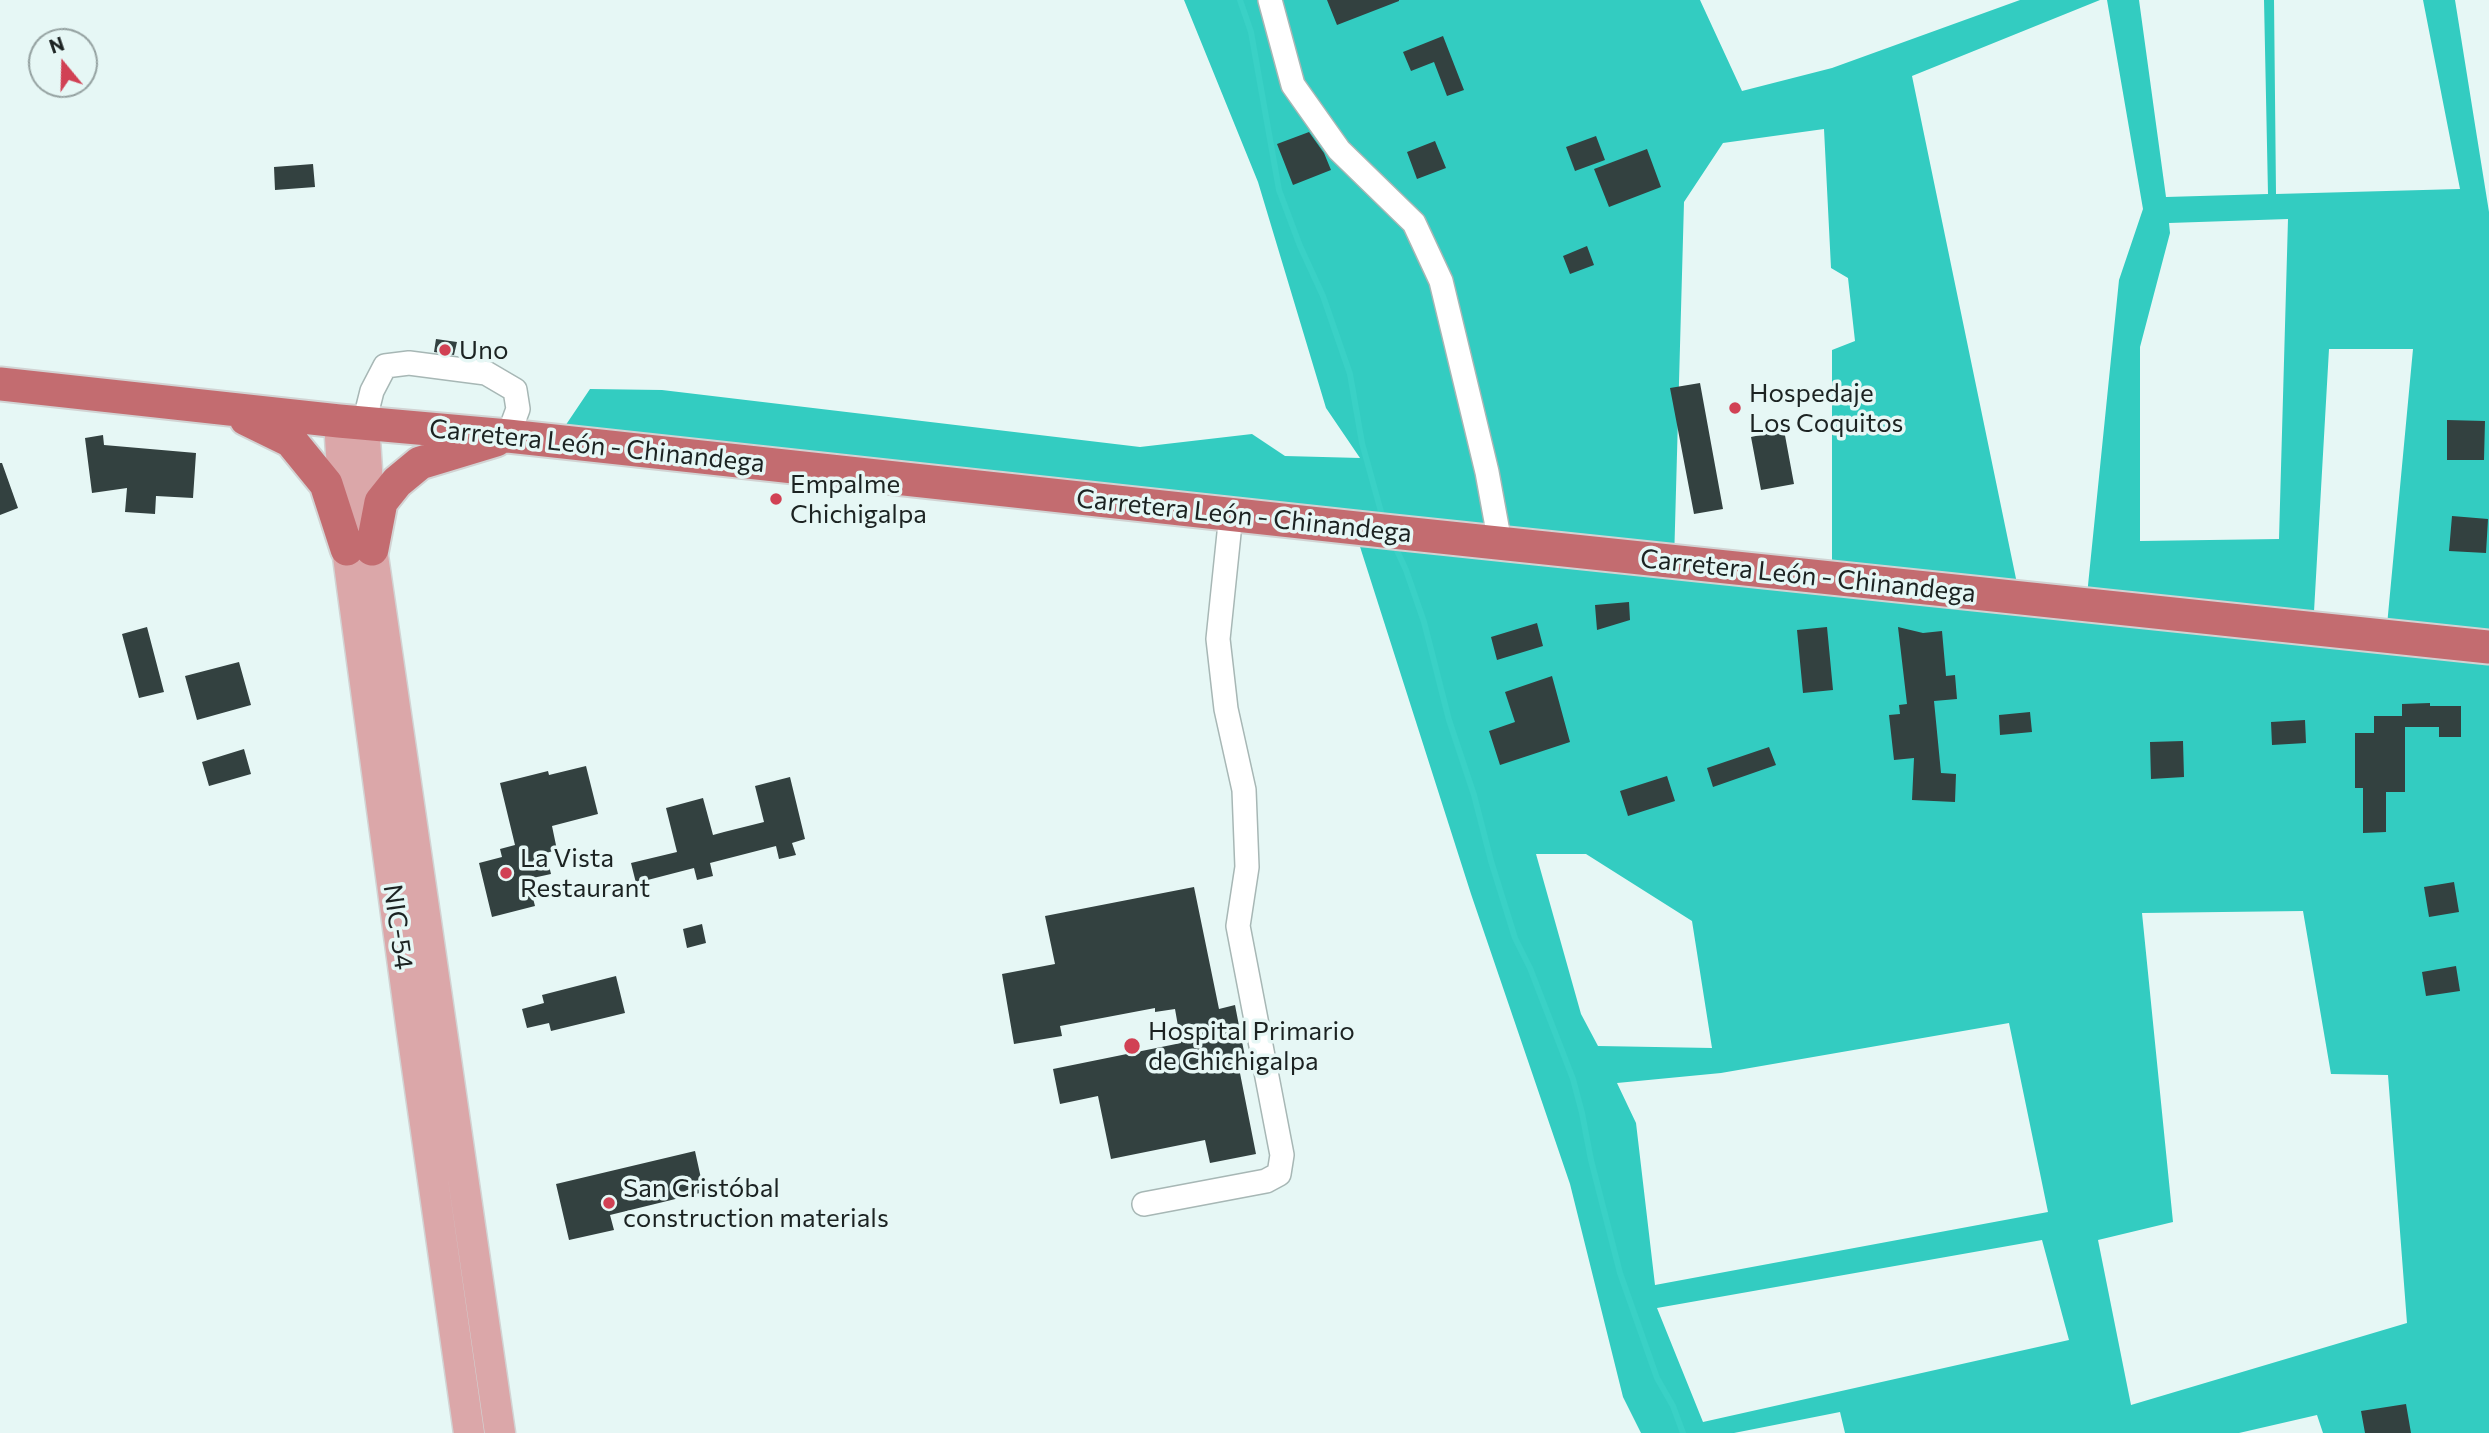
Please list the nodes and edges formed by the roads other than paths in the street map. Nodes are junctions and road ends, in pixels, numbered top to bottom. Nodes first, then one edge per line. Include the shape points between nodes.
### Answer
1 (1270, 0) edge
2 (0, 384) edge
3 (221, 407) junction
4 (351, 422) junction
5 (508, 436) junction
6 (1231, 514) junction
7 (1500, 543) junction
8 (360, 549) junction
9 (2489, 648) edge
10 (457, 1136) junction
11 (427, 1142) junction
12 (1144, 1203) dead end
13 (468, 1433) edge
14 (500, 1433) edge

1 - 7 street via 1293,85 1339,150 1414,223 1440,281
2 - 3 highway, Carretera León - Chinandega
3 - 4 highway, Carretera León - Chinandega
3 - 8 highway via 291,441 326,484
4 - 5 highway, Carretera León - Chinandega
4 - 5 street via 385,366 409,363 486,373 515,390 518,410
4 - 8 main road, NIC-54 / NIC-54
5 - 6 highway, Carretera León - Chinandega
5 - 8 highway via 420,463 382,502
6 - 7 highway, Carretera León - Chinandega
6 - 12 street via 1218,639 1226,709 1244,790 1247,867 1238,926 1282,1155 1279,1174 1266,1181
7 - 9 highway, Carretera León - Chinandega
8 - 10 main road, NIC-54 / NIC-54
8 - 11 main road, NIC-54 / NIC-54
10 - 11 main road
10 - 14 main road, NIC-54 / NIC-54
11 - 13 main road, NIC-54 / NIC-54

